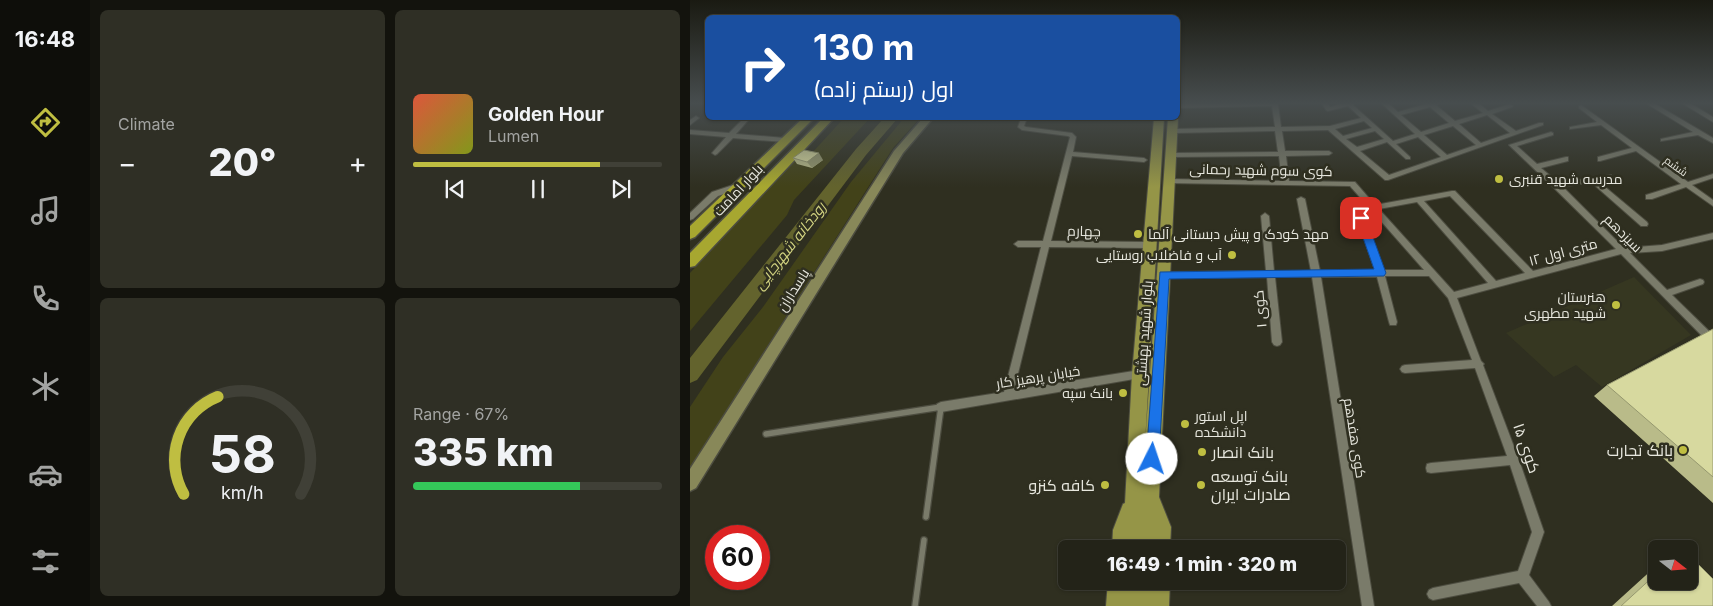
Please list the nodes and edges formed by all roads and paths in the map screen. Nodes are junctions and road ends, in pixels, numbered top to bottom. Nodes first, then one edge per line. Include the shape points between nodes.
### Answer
1 (736, 130) edge
2 (796, 130) edge
3 (818, 130) edge
4 (917, 130) edge
5 (1034, 130) edge
6 (1158, 130) edge
7 (1172, 130) edge
8 (1278, 130) edge
9 (1333, 130) edge
10 (1371, 130) edge
11 (1377, 130) edge
12 (1415, 130) edge
13 (1432, 130) edge
14 (1462, 130) edge
15 (1510, 130) edge
16 (1522, 130) edge
17 (1611, 130) edge
18 (1694, 130) edge
19 (690, 132) edge
20 (1514, 133) junction
21 (1698, 133) junction
22 (1419, 134) junction
23 (1550, 134) dead end
24 (731, 136) junction
25 (1341, 138) junction
26 (785, 140) junction
27 (1663, 140) dead end
28 (1713, 140) edge
29 (1390, 142) junction
30 (1480, 145) junction
31 (1512, 145) joint
32 (1635, 149) junction
33 (1355, 150) junction
34 (1329, 153) dead end
35 (715, 154) dead end
36 (1069, 154) junction
37 (1282, 154) junction
38 (1171, 155) junction
39 (1408, 158) dead end
40 (1446, 158) junction
41 (1566, 159) dead end
42 (1600, 159) dead end
43 (1144, 160) dead end
44 (1535, 167) junction
45 (1713, 176) edge
46 (1608, 177) dead end
47 (1594, 181) junction
48 (1170, 182) junction
49 (1286, 183) junction
50 (1685, 185) junction
51 (739, 186) junction
52 (1557, 186) junction
53 (1649, 197) dead end
54 (1301, 199) dead end
55 (1418, 200) junction
56 (1713, 204) edge
57 (1373, 208) junction
58 (1265, 216) dead end
59 (690, 217) edge
60 (1361, 218) dead end
61 (1644, 224) dead end
62 (690, 234) edge
63 (1713, 236) edge
64 (1046, 243) junction
65 (1018, 244) dead end
66 (1150, 245) junction
67 (1621, 251) junction
68 (690, 262) edge
69 (1428, 272) junction
70 (1380, 273) junction
71 (1271, 274) junction
72 (1316, 274) junction
73 (1164, 275) junction
74 (1532, 275) junction
75 (1700, 282) dead end
76 (1496, 285) junction
77 (1665, 294) junction
78 (1452, 296) junction
79 (1393, 322) dead end
80 (1713, 341) edge
81 (1277, 342) dead end
82 (1479, 364) junction
83 (1405, 369) dead end
84 (1140, 374) junction
85 (1008, 396) junction
86 (941, 407) junction
87 (766, 434) dead end
88 (1514, 460) junction
89 (1431, 468) dead end
90 (690, 483) edge
91 (1142, 494) junction
92 (926, 518) dead end
93 (924, 540) dead end
94 (1121, 540) edge
95 (1134, 540) edge
96 (1146, 540) edge
97 (1161, 540) edge
98 (1522, 576) junction
99 (1117, 590) edge
100 (1129, 590) edge
101 (1145, 590) edge
102 (1160, 590) edge
103 (1433, 594) dead end
104 (915, 606) edge
105 (1116, 606) edge
106 (1128, 606) edge
107 (1144, 606) edge
108 (1159, 606) edge
109 (1368, 606) edge
110 (1545, 606) edge

1 - 24 street
2 - 26 highway, بلوار امامت
3 - 68 highway, بلوار امامت
4 - 90 main road, پاسداران via 899,151
5 - 36 street via 1073,135
6 - 66 main road, بلوار شهید بهشتی
7 - 38 main road, بلوار شهید بهشتی
8 - 37 street
9 - 25 street
10 - 25 street
11 - 29 street
12 - 22 street
13 - 22 street
14 - 30 street
15 - 20 street
16 - 20 street
17 - 32 street, ششم
18 - 21 street
19 - 24 street
20 - 30 street
21 - 27 street
21 - 28 street
22 - 29 street
22 - 40 street
23 - 31 street
24 - 26 street
24 - 35 street
25 - 33 street
26 - 51 highway, بلوار امامت
29 - 33 street
29 - 39 street
30 - 40 street
31 - 44 street, سیزدهم
32 - 42 street
32 - 50 street, ششم
33 - 40 street via 1388,178
34 - 37 street
36 - 43 street
36 - 64 street
37 - 38 street
37 - 49 street
38 - 48 main road, بلوار شهید بهشتی
41 - 44 street
44 - 52 street, سیزدهم
45 - 50 street
46 - 47 street
47 - 52 street
47 - 61 street
48 - 49 street, کوی سوم شهید رحمانی
48 - 73 main road, بلوار شهید بهشتی
49 - 57 street, کوی سوم شهید رحمانی via 1352,184
50 - 53 street
50 - 56 street, ششم
51 - 59 street via 715,194
51 - 62 highway, بلوار امامت
52 - 67 street, سیزدهم
54 - 72 street, کوی هفدهم
55 - 57 street
55 - 74 street via 1452,194
55 - 76 street
57 - 69 street
58 - 71 street, کوی ۱
60 - 70 street
63 - 67 street, ۱۲ متری اول via 1662,248
64 - 65 street, چهارم
64 - 66 street, چهارم
64 - 85 street
66 - 84 main road, بلوار شهید بهشتی
67 - 74 street, ۱۲ متری اول
67 - 77 street, سیزدهم
69 - 70 street
69 - 78 street
70 - 72 street
70 - 79 street
71 - 72 street
71 - 73 street
71 - 81 street, کوی ۱
72 - 109 street, کوی هفدهم
73 - 91 main road, بلوار شهید بهشتی
74 - 76 street, ۱۲ متری اول
75 - 77 street
76 - 78 street, ۱۲ متری اول
77 - 80 street, سیزدهم
78 - 82 street, کوی ۱۵
82 - 83 street
82 - 88 street, کوی ۱۵
84 - 85 street, خیابان پرهیز کار
84 - 91 main road, بلوار شهید بهشتی
85 - 86 street, خیابان پرهیز کار
86 - 87 lane
86 - 92 lane
88 - 89 street
88 - 98 street, کوی ۱۵ via 1538,532
91 - 94 main road via 1122,530
91 - 95 main road, بلوار شهید بهشتی
91 - 96 main road, بلوار شهید بهشتی
91 - 97 main road via 1162,527
93 - 104 lane
98 - 103 street
98 - 110 street
99 - 105 main road
100 - 106 main road
101 - 107 main road
102 - 108 main road

